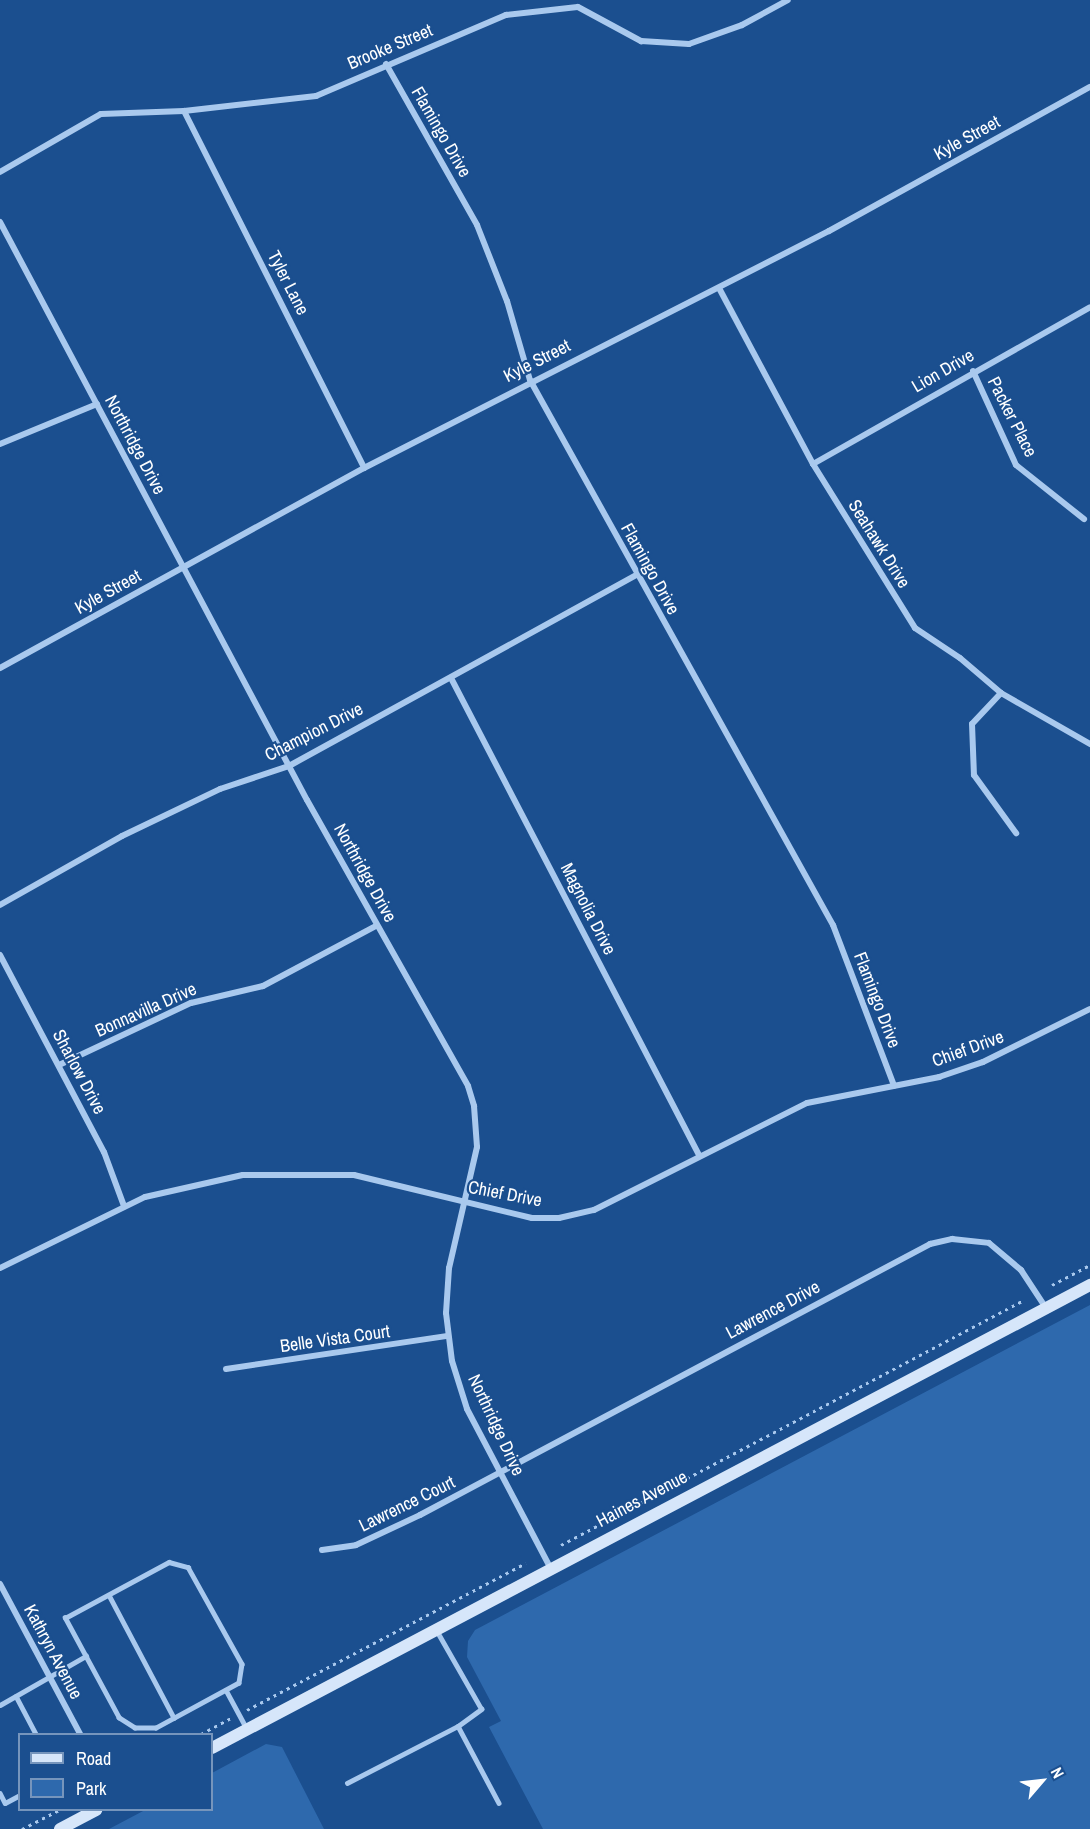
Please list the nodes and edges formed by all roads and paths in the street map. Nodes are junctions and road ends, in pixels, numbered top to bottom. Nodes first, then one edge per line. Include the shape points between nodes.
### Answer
1 (788, 0) edge
2 (386, 64) junction
3 (1090, 87) edge
4 (184, 111) junction
5 (0, 172) edge
6 (0, 222) edge
7 (719, 288) junction
8 (1090, 307) edge
9 (973, 371) junction
10 (531, 380) junction
11 (97, 404) junction
12 (0, 444) edge
13 (813, 465) junction
14 (364, 468) junction
15 (1083, 519) dead end
16 (183, 566) junction
17 (636, 575) junction
18 (0, 668) edge
19 (451, 678) junction
20 (1001, 693) junction
21 (1090, 744) edge
22 (289, 766) junction
23 (1016, 833) dead end
24 (0, 904) edge
25 (376, 926) junction
26 (0, 955) edge
27 (1090, 1009) edge
28 (59, 1065) junction
29 (894, 1086) junction
30 (699, 1155) junction
31 (462, 1202) junction
32 (124, 1206) junction
33 (1090, 1265) edge
34 (0, 1268) edge
35 (1052, 1285) dead end
36 (1090, 1285) edge
37 (1024, 1300) dead end
38 (1047, 1308) junction
39 (448, 1336) junction
40 (226, 1369) dead end
41 (500, 1473) junction
42 (561, 1545) dead end
43 (322, 1550) dead end
44 (525, 1563) dead end
45 (550, 1567) junction
46 (0, 1584) edge
47 (109, 1595) junction
48 (436, 1630) junction
49 (86, 1656) junction
50 (50, 1678) junction
51 (226, 1690) junction
52 (16, 1696) junction
53 (0, 1705) edge
54 (239, 1714) junction
55 (174, 1718) junction
56 (458, 1726) junction
57 (248, 1729) junction
58 (35, 1733) edge
59 (79, 1733) edge
60 (203, 1733) edge
61 (213, 1747) edge
62 (347, 1783) dead end
63 (0, 1793) edge
64 (18, 1796) edge
65 (499, 1803) dead end
66 (55, 1811) edge
67 (92, 1811) edge
68 (22, 1829) edge
69 (60, 1829) edge

1 - 2 street, Brooke Street via 742,25 689,44 640,41 578,7 506,15
2 - 4 street, Brooke Street via 316,96
2 - 10 street, Flamingo Drive via 477,225 507,301
3 - 7 street, Kyle Street
4 - 5 street, Brooke Street via 101,114
4 - 14 street, Tyler Lane
6 - 11 street, Northridge Drive
7 - 10 street, Kyle Street
7 - 13 street, Seahawk Drive
8 - 9 street, Lion Drive
9 - 13 street, Lion Drive
9 - 15 street, Packer Place via 1016,465
10 - 14 street, Kyle Street
10 - 17 street, Flamingo Drive
11 - 12 street
11 - 16 street, Northridge Drive
13 - 20 street, Seahawk Drive via 915,628 960,658
14 - 16 street, Kyle Street
16 - 18 street, Kyle Street
16 - 22 street, Northridge Drive
17 - 19 street, Champion Drive
17 - 29 street, Flamingo Drive via 833,925
19 - 22 street, Champion Drive
19 - 30 street, Magnolia Drive
20 - 21 street, Seahawk Drive
20 - 23 street via 972,724 974,775
22 - 24 street, Champion Drive via 220,789 122,836
22 - 25 street, Northridge Drive
25 - 28 street, Bonnavilla Drive via 263,986 191,1003
25 - 31 street, Northridge Drive via 455,1061 474,1106 477,1147
26 - 28 street, Sharlow Drive
27 - 29 street, Chief Drive via 983,1062 939,1077
28 - 32 street, Sharlow Drive via 104,1152
29 - 30 street, Chief Drive via 807,1102
30 - 31 street, Chief Drive via 615,1200 559,1218 532,1218
31 - 32 street, Chief Drive via 399,1183 324,1173 243,1175 165,1190
31 - 39 street, Northridge Drive via 449,1268
32 - 34 street, Chief Drive
33 - 35 path
36 - 38 main road, Haines Avenue
37 - 42 path
38 - 41 street, Lawrence Drive via 1021,1270 989,1243 952,1239 930,1244
38 - 45 main road, Haines Avenue
39 - 40 street, Belle Vista Court
39 - 41 street, Northridge Drive via 458,1387
41 - 43 street, Lawrence Court via 384,1533 356,1545
41 - 45 street, Northridge Drive
44 - 54 path
45 - 48 main road, Haines Avenue
46 - 50 street, Kathryn Avenue
47 - 49 lane via 65,1618
47 - 51 lane via 169,1562 188,1567 242,1664 239,1683
47 - 55 lane
48 - 56 lane via 481,1709
48 - 57 main road, Haines Avenue
49 - 50 lane
49 - 55 lane via 119,1718 135,1728 156,1728
50 - 52 lane
50 - 59 street, Kathryn Avenue
51 - 54 lane
51 - 55 lane
52 - 53 lane
52 - 58 lane
54 - 57 lane
54 - 60 path
56 - 62 lane
56 - 65 lane
57 - 61 main road, Haines Avenue
63 - 64 lane via 5,1803
66 - 68 path
67 - 69 main road

